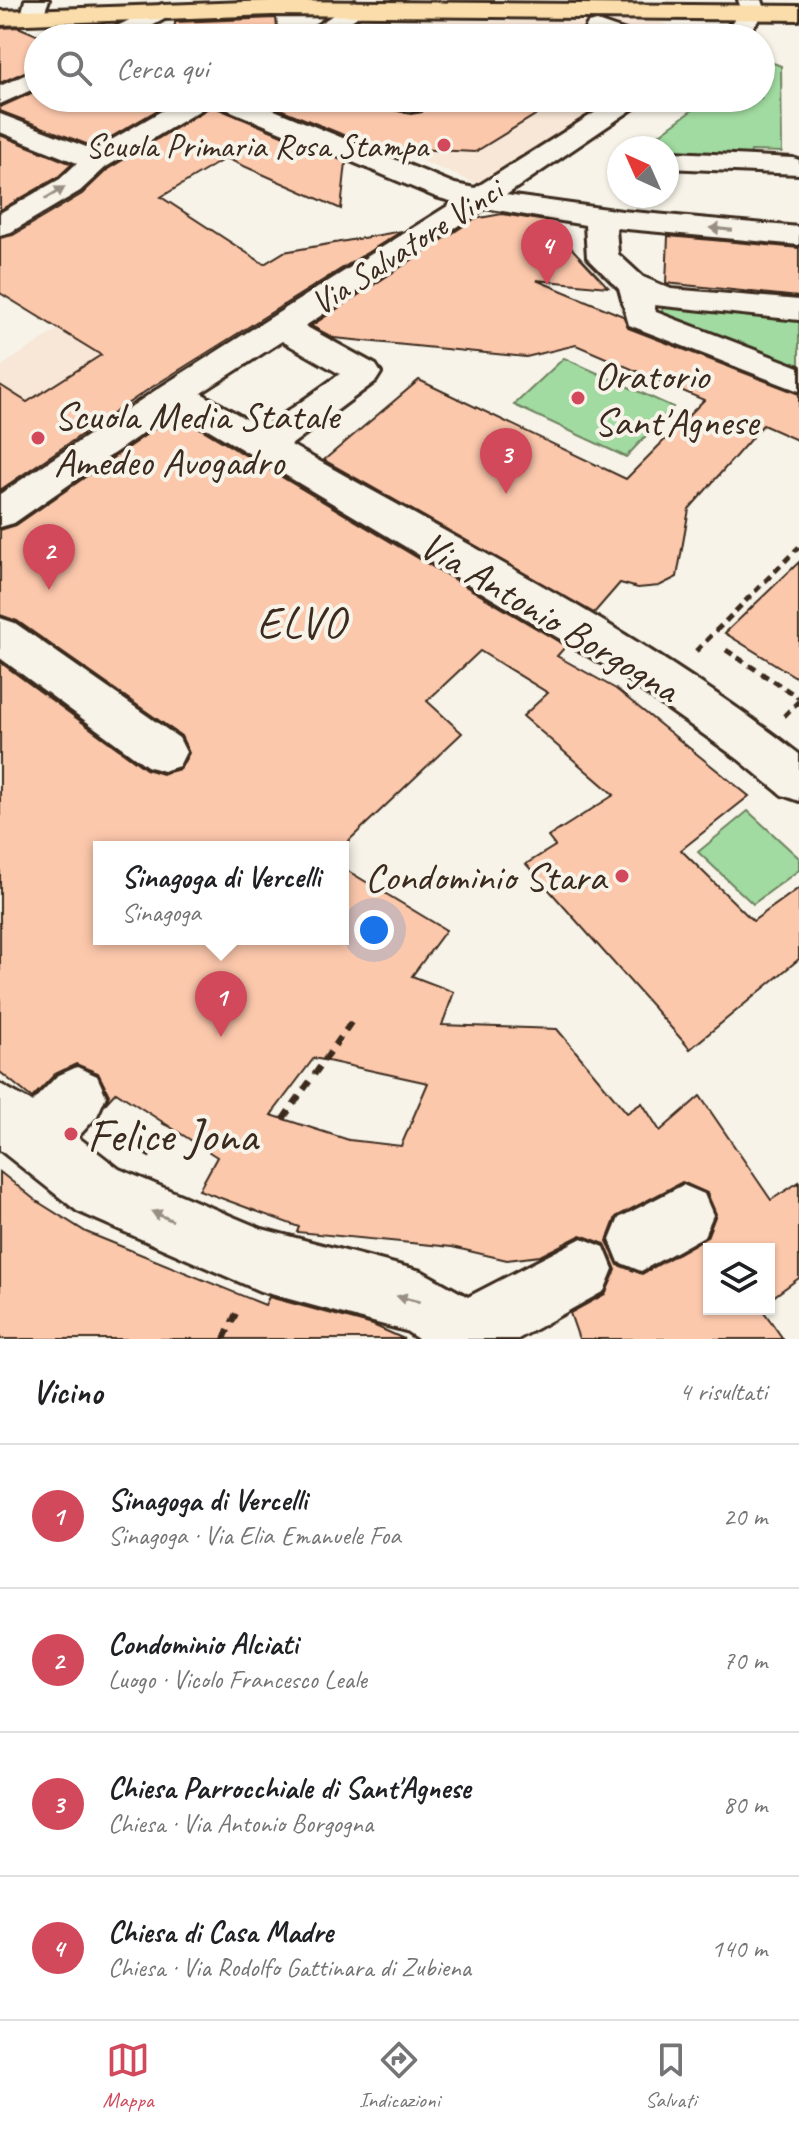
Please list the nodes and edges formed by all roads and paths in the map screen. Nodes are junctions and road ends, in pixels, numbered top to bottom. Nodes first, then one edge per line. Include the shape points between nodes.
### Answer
1 (406, 4) edge
2 (752, 6) edge
3 (35, 8) edge
4 (355, 8) junction
5 (162, 11) junction
6 (799, 13) edge
7 (0, 18) edge
8 (138, 24) edge
9 (330, 24) edge
10 (739, 24) edge
11 (24, 84) edge
12 (0, 96) edge
13 (179, 112) edge
14 (256, 112) edge
15 (568, 112) edge
16 (614, 112) edge
17 (0, 122) edge
18 (96, 161) junction
19 (679, 161) edge
20 (793, 167) dead end
21 (446, 191) junction
22 (479, 199) junction
23 (600, 217) junction
24 (0, 226) edge
25 (799, 236) edge
26 (632, 284) junction
27 (799, 310) edge
28 (282, 327) junction
29 (799, 380) edge
30 (175, 394) junction
31 (280, 455) junction
32 (0, 513) edge
33 (799, 547) edge
34 (0, 635) edge
35 (726, 650) dead end
36 (669, 686) junction
37 (799, 698) edge
38 (163, 752) dead end
39 (799, 781) edge
40 (355, 1017) dead end
41 (77, 1096) dead end
42 (283, 1119) dead end
43 (165, 1124) dead end
44 (18, 1127) edge
45 (154, 1143) dead end
46 (582, 1269) dead end
47 (470, 1336) edge

1 - 2 main road
1 - 4 main road
2 - 6 main road
2 - 10 street
3 - 5 main road
3 - 7 main road
4 - 5 main road
4 - 9 street
5 - 8 street
11 - 12 street
13 - 18 street
14 - 21 street
15 - 21 street
16 - 22 street, Via Salvatore Vinci
17 - 18 street
24 -> 18 street via 70,185
19 - 20 street
21 - 22 street
22 - 23 street
22 - 28 street, Via Salvatore Vinci
25 -> 23 street
23 - 26 street via 603,257
26 - 27 street via 665,298
26 - 29 street via 641,318
28 - 30 street, Via Salvatore Vinci
28 - 31 street via 364,373
30 - 31 street, Via Antonio Borgogna
30 - 32 street, Via Salvatore Vinci
31 - 36 street, Via Antonio Borgogna
33 - 36 path via 687,660
34 - 38 street
35 - 37 path
36 - 39 street, Via Antonio Borgogna
40 - 42 path
41 - 44 street
43 - 45 path
47 -> 44 street via 421,1303 260,1260 98,1190
46 - 47 street

